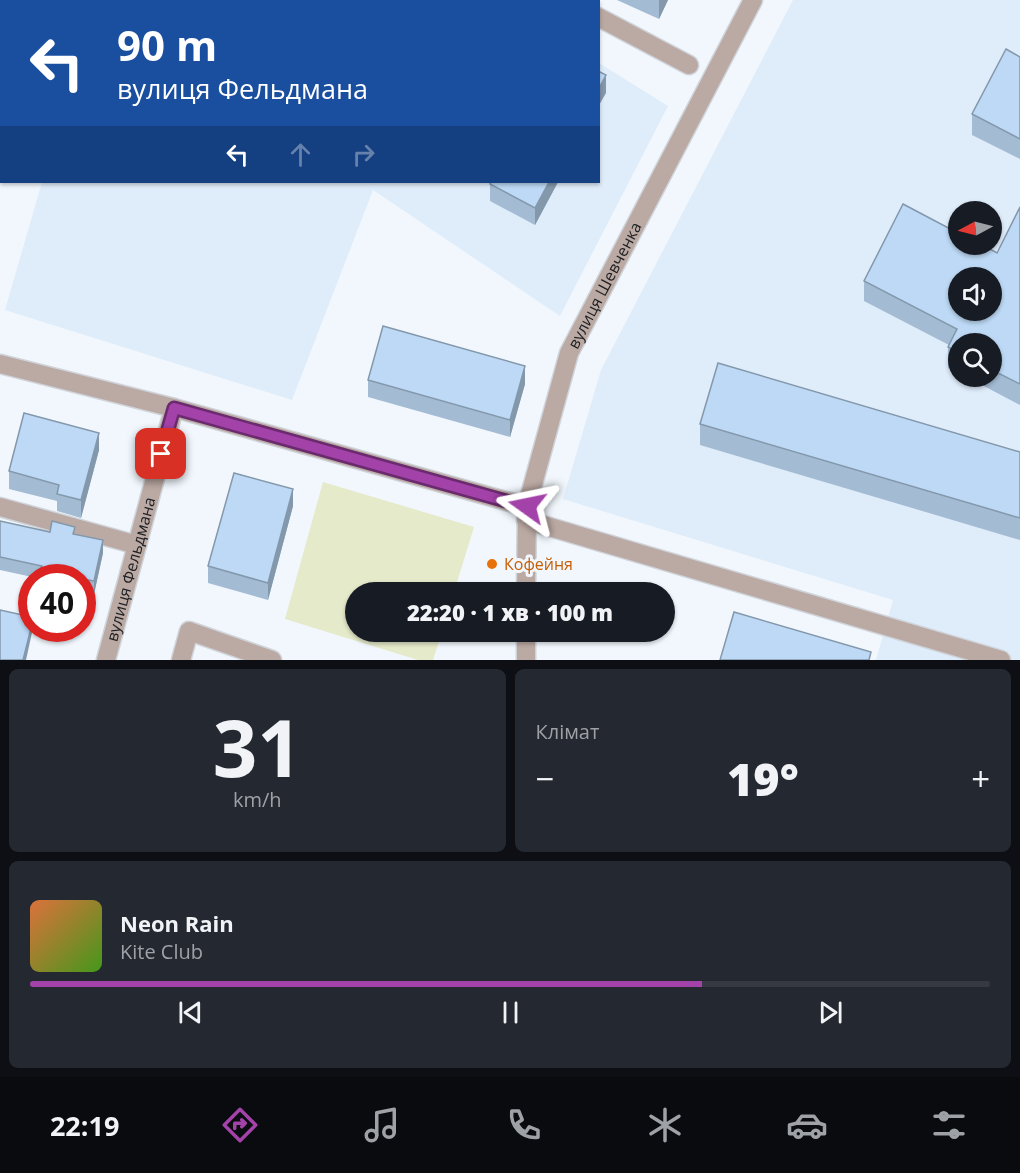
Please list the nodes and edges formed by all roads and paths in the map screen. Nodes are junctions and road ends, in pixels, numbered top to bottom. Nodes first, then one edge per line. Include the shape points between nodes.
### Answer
1 (753, 0) edge
2 (600, 18) edge
3 (689, 65) dead end
4 (0, 364) edge
5 (174, 408) junction
6 (0, 507) edge
7 (526, 513) junction
8 (137, 545) junction
9 (526, 582) edge
10 (526, 642) edge
11 (106, 660) edge
12 (181, 660) edge
13 (272, 660) edge
14 (526, 660) edge
15 (1000, 660) edge

1 - 7 street, вулиця Шевченка via 569,353
2 - 3 street
4 - 5 street
5 - 7 street via 506,501
5 - 8 street, вулиця Фельдмана
6 - 8 street
7 - 9 street, вулиця Шевченка
7 - 15 street
8 - 11 street, вулиця Фельдмана
10 - 14 street
12 - 13 street via 189,632

